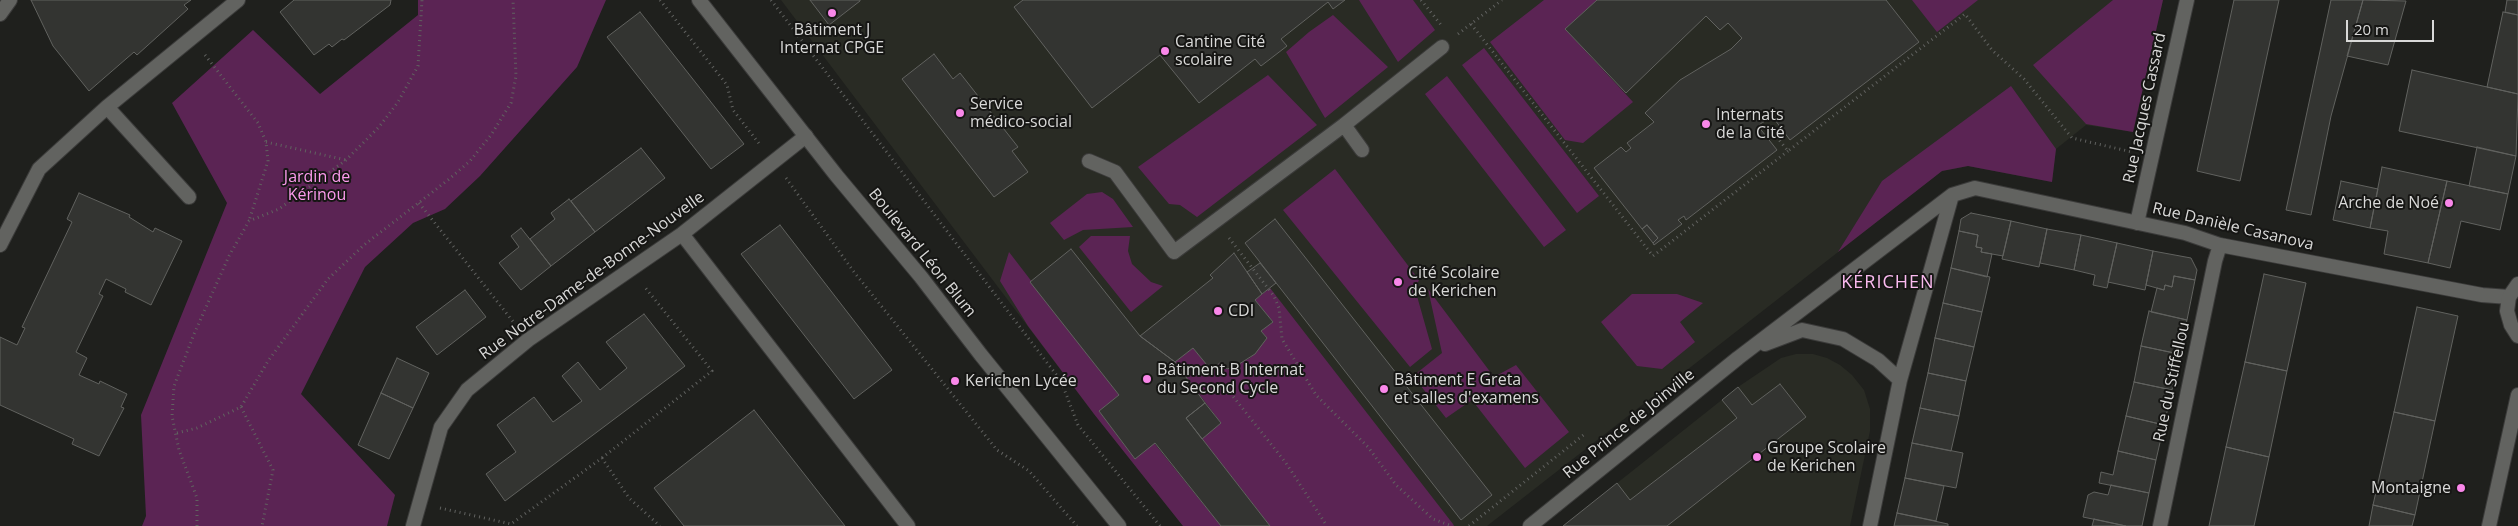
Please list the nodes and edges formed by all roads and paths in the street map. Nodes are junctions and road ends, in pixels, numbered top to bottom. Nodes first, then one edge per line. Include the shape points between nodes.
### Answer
1 (10, 0) edge
2 (238, 0) edge
3 (422, 0) edge
4 (513, 0) edge
5 (660, 0) edge
6 (699, 0) edge
7 (771, 0) edge
8 (1421, 0) edge
9 (1502, 0) edge
10 (2186, 0) edge
11 (0, 14) edge
12 (1471, 24) junction
13 (190, 37) junction
14 (1447, 43) junction
15 (106, 107) junction
16 (1764, 121) dead end
17 (1344, 125) junction
18 (806, 136) junction
19 (266, 142) junction
20 (762, 148) dead end
21 (1362, 150) dead end
22 (1788, 151) junction
23 (2152, 157) junction
24 (346, 160) junction
25 (1089, 162) dead end
26 (787, 180) dead end
27 (1952, 195) junction
28 (189, 196) dead end
29 (419, 202) junction
30 (249, 221) junction
31 (2137, 223) junction
32 (682, 234) junction
33 (1230, 240) dead end
34 (0, 245) edge
35 (2220, 245) junction
36 (631, 270) junction
37 (2518, 284) edge
38 (2510, 297) junction
39 (2518, 336) edge
40 (528, 340) junction
41 (1750, 349) junction
42 (1900, 380) junction
43 (1224, 385) dead end
44 (2518, 396) edge
45 (241, 407) junction
46 (177, 433) junction
47 (1586, 433) dead end
48 (602, 458) junction
49 (420, 504) junction
50 (197, 526) edge
51 (262, 526) edge
52 (413, 526) edge
53 (660, 526) edge
54 (908, 526) edge
55 (1076, 526) edge
56 (1119, 526) edge
57 (1160, 526) edge
58 (1327, 526) edge
59 (1452, 526) edge
60 (1469, 526) edge
61 (1530, 526) edge
62 (1870, 526) edge
63 (2160, 526) edge
64 (2489, 526) edge

1 - 11 street
2 - 13 street
3 - 24 path via 418,66 398,102 379,127
4 - 29 path via 516,76 511,103 470,161
5 - 20 path via 727,86 733,110
6 - 18 street, Boulevard Léon Blum
7 - 57 path via 1061,381 1078,426
8 - 14 path
9 - 12 path
10 - 23 street, Rue Jacques Cassard
12 - 14 path
12 - 22 path via 1653,256
13 - 15 street
13 - 19 path via 258,123
14 - 17 street
15 - 28 street
15 - 34 street via 39,170
16 - 22 path
17 - 21 street
17 - 25 street via 1174,252 1115,172
18 - 32 street, Rue Notre-Dame-de-Bonne-Nouvelle
18 - 56 street, Boulevard Léon Blum
19 - 24 path
19 - 30 path via 268,161
22 - 23 path via 1965,14 1992,50 2024,79 2072,138
23 - 31 street, Rue Jacques Cassard
24 - 30 path via 278,208
26 - 55 path via 854,272 997,450 1029,472
27 - 31 street, Rue Danièle Casanova via 1975,188
27 - 41 street, Rue Prince de Joinville
27 - 42 street
29 - 40 path
29 - 45 path via 364,245 328,279 268,361
30 - 46 path via 229,256 174,386 172,416
31 - 35 street, Rue Danièle Casanova via 2185,233
32 - 36 street, Rue Notre-Dame-de-Bonne-Nouvelle
32 - 54 street
33 - 59 path via 1274,296 1279,308 1282,339 1316,394 1368,448 1396,485 1433,519
35 - 38 street, Rue Danièle Casanova via 2482,295
35 - 63 street, Rue du Stiffellou via 2214,261
36 - 40 street, Rue Notre-Dame-de-Bonne-Nouvelle
36 - 48 path via 712,371
37 - 38 street
38 - 39 street via 2507,311
40 - 49 street, Rue Notre-Dame-de-Bonne-Nouvelle via 467,390 441,427
41 - 42 street, Rue Prince de Joinville via 1802,330 1843,339 1878,360
41 - 61 street, Rue Prince de Joinville
42 - 62 street
43 - 58 path via 1286,463
44 - 64 street
45 - 46 path via 197,428
45 - 51 path via 273,470
46 - 50 path via 197,498
47 - 60 path
48 - 49 path via 511,524
48 - 53 path via 629,498
49 - 52 street, Rue Notre-Dame-de-Bonne-Nouvelle

